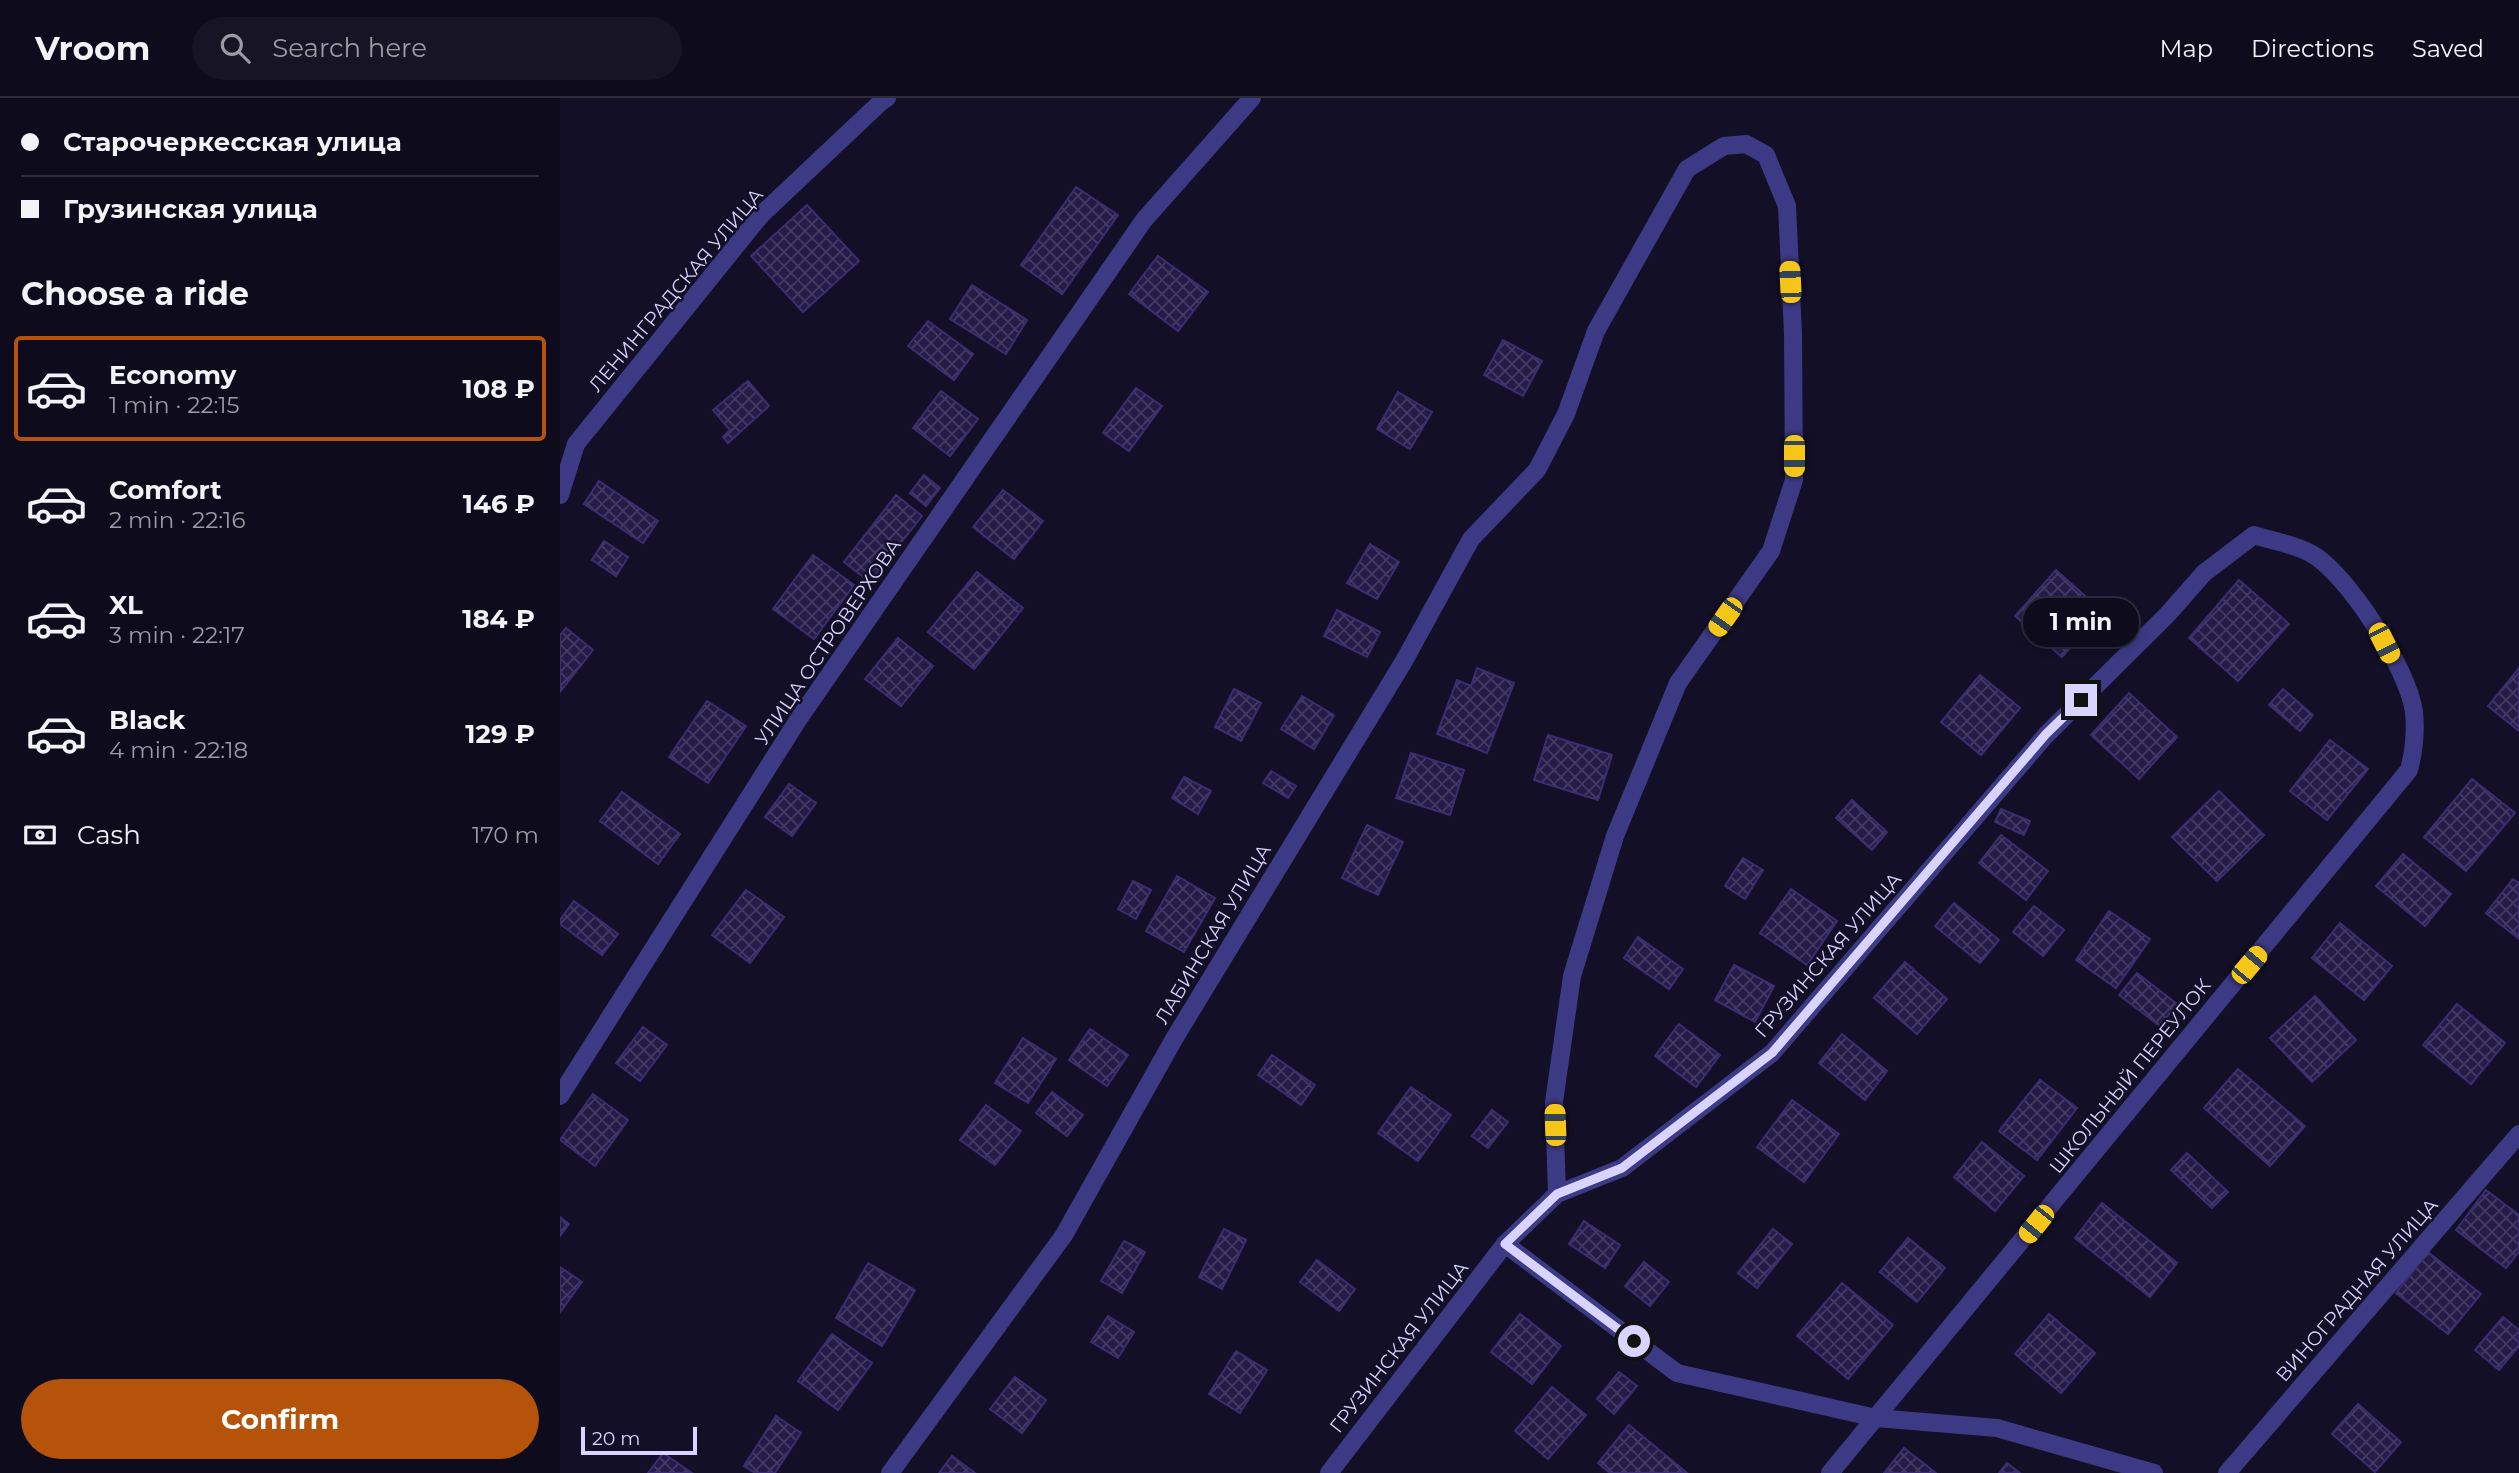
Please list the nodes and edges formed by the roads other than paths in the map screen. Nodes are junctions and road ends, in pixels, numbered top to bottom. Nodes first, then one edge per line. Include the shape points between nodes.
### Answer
1 (1252, 98) edge
2 (884, 99) edge
3 (576, 444) junction
4 (560, 460) edge
5 (560, 495) edge
6 (2409, 770) joint
7 (560, 1096) edge
8 (2519, 1134) edge
9 (1557, 1194) junction
10 (1505, 1244) junction
11 (1876, 1418) junction
12 (890, 1473) edge
13 (1329, 1473) edge
14 (1830, 1473) edge
15 (2154, 1473) edge
16 (2227, 1473) edge

1 - 7 street, УЛИЦА ОСТРОВЕРХОВА via 1144,220 799,720
2 - 3 street, ЛЕНИНГРАДСКАЯ УЛИЦА via 761,215
3 - 4 street
3 - 5 street, ЛЕНИНГРАДСКАЯ УЛИЦА
6 - 9 street, ГРУЗИНСКАЯ УЛИЦА via 2415,747 2414,712 2409,692 2371,618 2312,553 2254,535 2204,573 2046,734 1772,1053 1622,1168
6 - 11 street, ШКОЛЬНЫЙ ПЕРЕУЛОК
8 - 16 street, ВИНОГРАДНАЯ УЛИЦА
9 - 10 street, ГРУЗИНСКАЯ УЛИЦА
9 - 12 street, ЛАБИНСКАЯ УЛИЦА via 1554,1102 1572,976 1615,836 1678,683 1771,551 1794,480 1787,206 1766,155 1746,144 1724,146 1688,169 1596,331 1566,414 1537,470 1471,539 1404,660 1174,1039 1064,1235
10 - 11 street via 1677,1373
10 - 13 street, ГРУЗИНСКАЯ УЛИЦА
11 - 14 street, ШКОЛЬНЫЙ ПЕРЕУЛОК
11 - 15 street via 1997,1429

